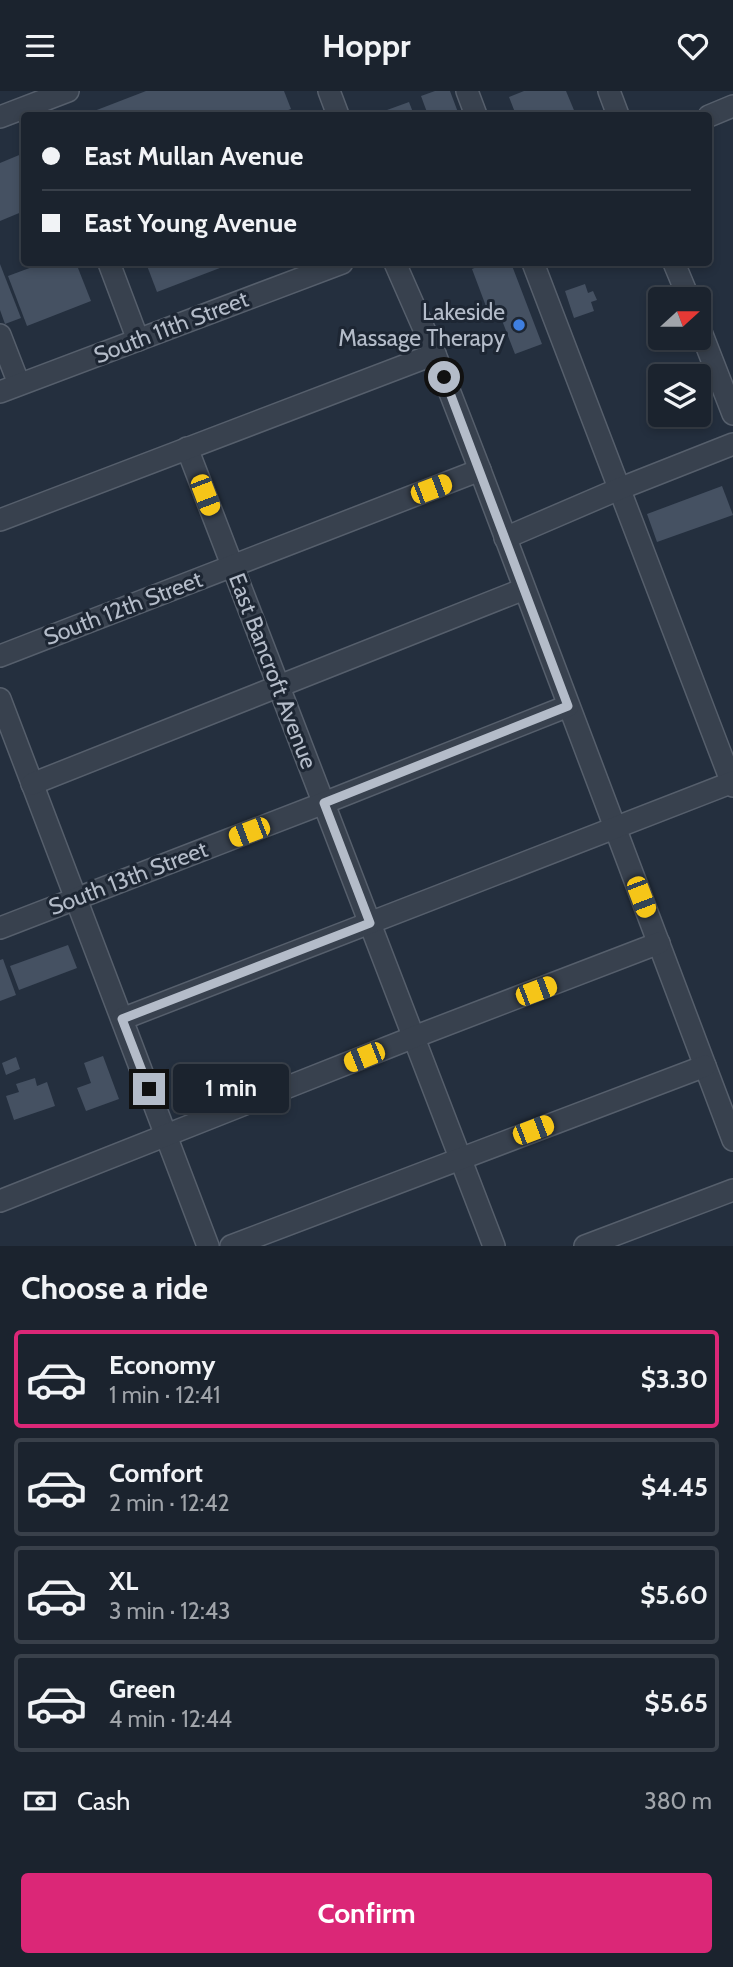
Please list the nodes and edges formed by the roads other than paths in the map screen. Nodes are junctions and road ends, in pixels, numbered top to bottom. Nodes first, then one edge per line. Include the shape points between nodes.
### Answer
1 (329, 91) edge
2 (467, 91) edge
3 (609, 91) edge
4 (54, 99) edge
5 (733, 106) edge
6 (337, 112) edge
7 (475, 112) edge
8 (617, 112) edge
9 (712, 114) edge
10 (0, 117) edge
11 (110, 266) edge
12 (334, 266) edge
13 (397, 266) edge
14 (534, 266) edge
15 (675, 266) edge
16 (684, 287) edge
17 (0, 335) edge
18 (138, 339) junction
19 (708, 350) edge
20 (435, 353) junction
21 (10, 388) edge
22 (733, 414) edge
23 (733, 444) edge
24 (187, 448) junction
25 (480, 470) junction
26 (619, 489) junction
27 (0, 520) edge
28 (505, 538) junction
29 (233, 566) junction
30 (524, 589) junction
31 (0, 656) edge
32 (279, 687) junction
33 (0, 699) edge
34 (568, 706) junction
35 (733, 783) edge
36 (32, 784) junction
37 (324, 803) junction
38 (615, 828) junction
39 (76, 898) junction
40 (370, 923) junction
41 (0, 928) edge
42 (659, 943) junction
43 (122, 1019) junction
44 (414, 1037) junction
45 (705, 1066) junction
46 (728, 1111) edge
47 (166, 1135) junction
48 (733, 1140) edge
49 (460, 1158) junction
50 (733, 1190) edge
51 (0, 1201) edge
52 (208, 1246) edge
53 (231, 1246) edge
54 (494, 1246) edge
55 (585, 1246) edge

1 - 6 street
2 - 7 street
3 - 8 street
4 - 10 street
5 - 9 street
11 - 18 street
12 - 18 street, South 11th Street
13 - 20 street
14 - 26 street
15 - 16 street
17 - 21 street
18 - 21 street, South 11th Street
19 - 22 street
20 - 24 street
20 - 25 street
23 - 26 street
24 - 27 street
24 - 29 street, East Bancroft Avenue
25 - 28 street
25 - 29 street, South 12th Street
26 - 28 street
26 - 35 street
28 - 30 street
29 - 31 street, South 12th Street
29 - 32 street, East Bancroft Avenue
30 - 32 street
30 - 34 street
32 - 36 street
32 - 37 street, East Bancroft Avenue
33 - 36 street
34 - 37 street, South 13th Street
34 - 38 street
35 - 38 street
36 - 39 street
37 - 39 street, South 13th Street
37 - 40 street, East Bancroft Avenue
38 - 40 street
38 - 42 street
39 - 41 street, South 13th Street
39 - 43 street
40 - 43 street
40 - 44 street, East Bancroft Avenue
42 - 44 street
42 - 45 street
43 - 47 street
44 - 47 street
44 - 49 street, East Bancroft Avenue
45 - 46 street
45 - 49 street
46 - 48 street
47 - 51 street
47 - 52 street
49 - 53 street
49 - 54 street, East Bancroft Avenue
50 - 55 street

